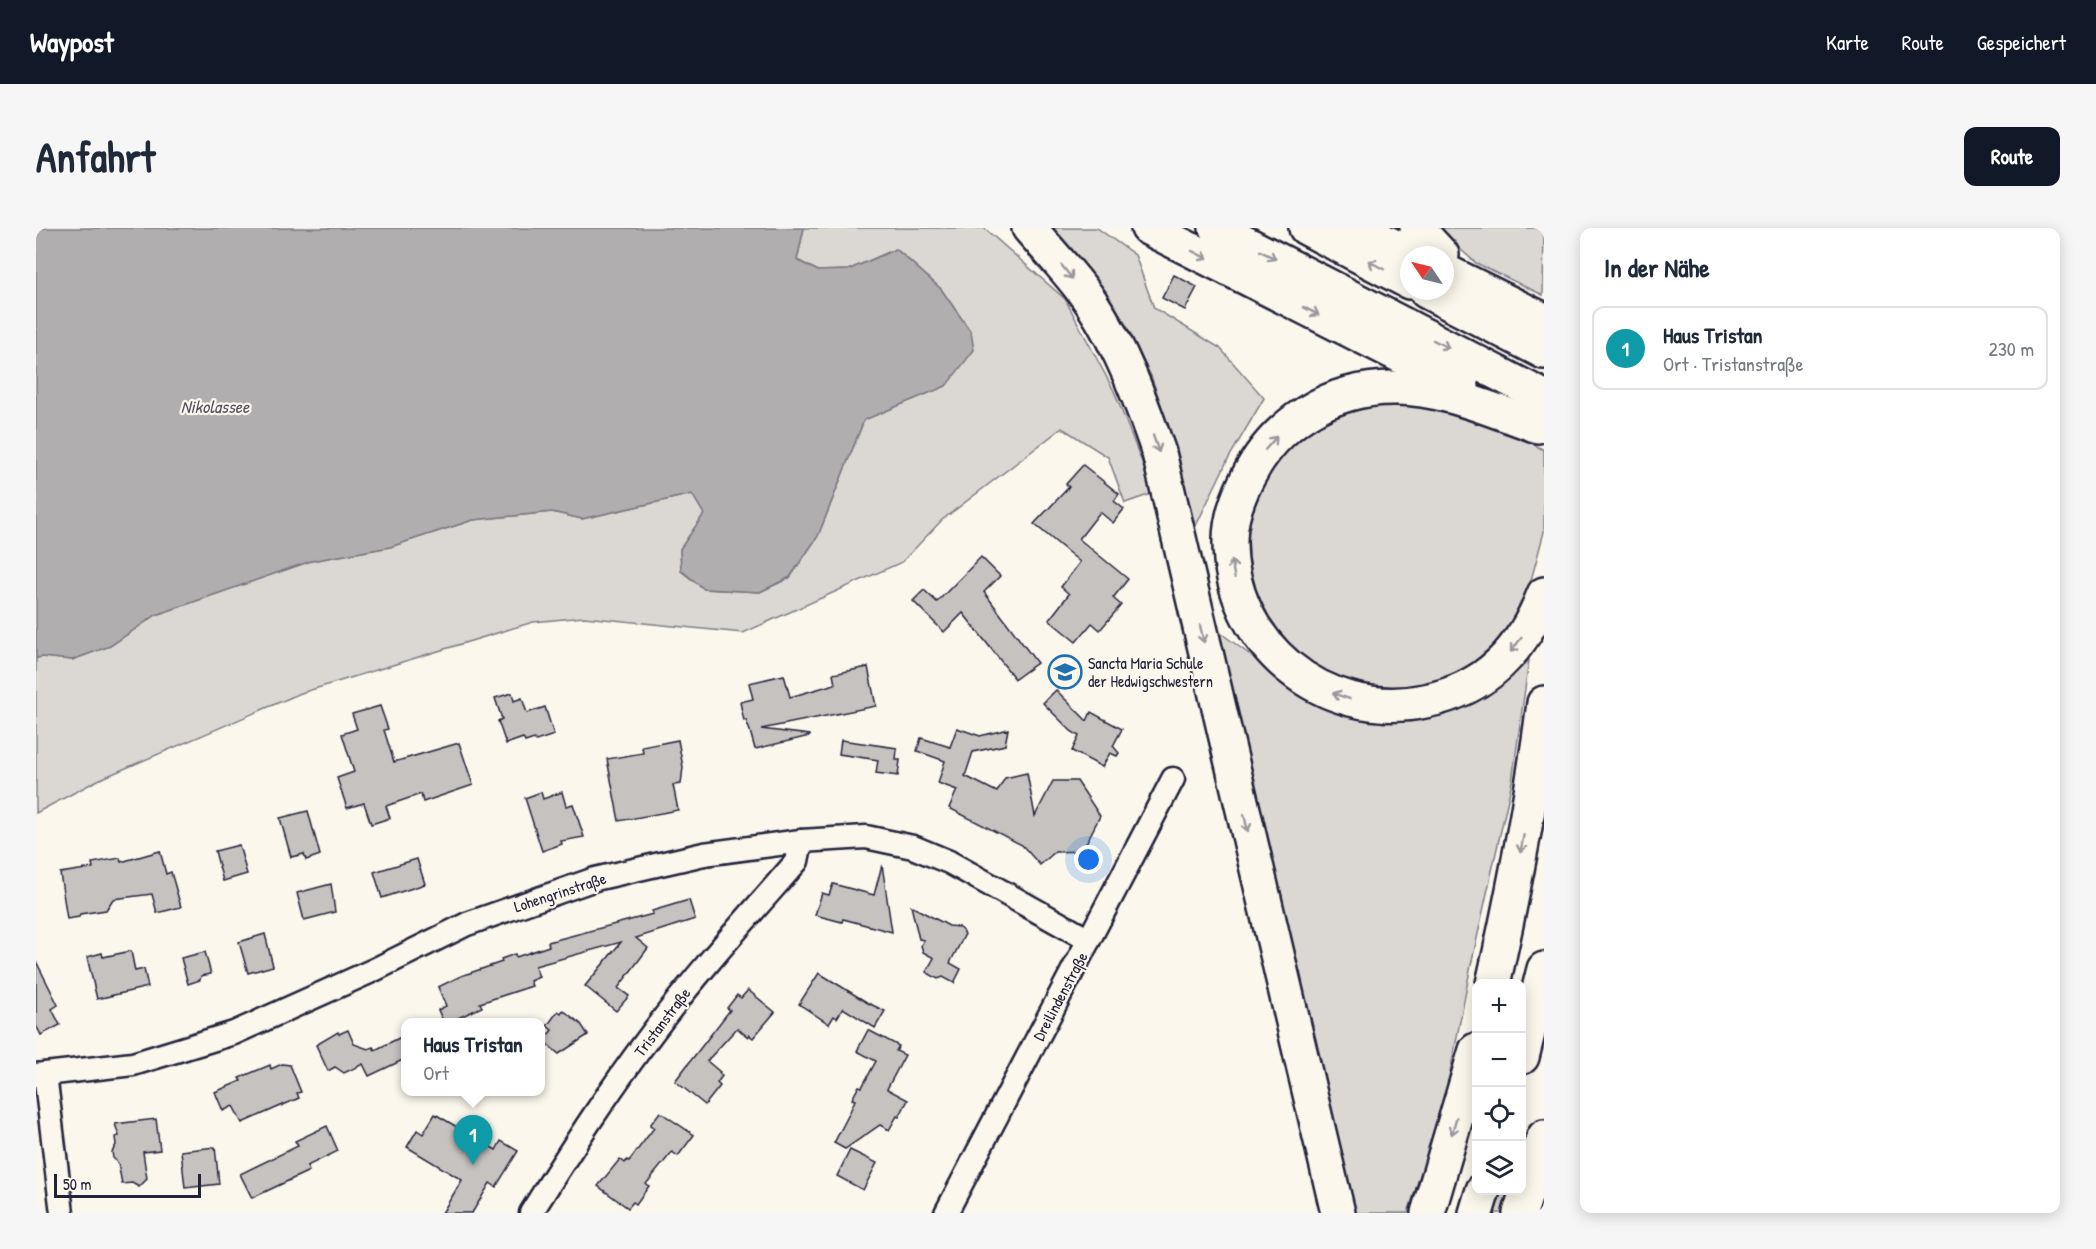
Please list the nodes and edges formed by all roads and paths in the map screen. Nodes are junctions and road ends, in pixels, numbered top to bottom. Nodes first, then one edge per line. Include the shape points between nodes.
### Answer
1 (1029, 228) edge
2 (1148, 228) edge
3 (1216, 228) edge
4 (1306, 228) edge
5 (1357, 228) edge
6 (1417, 228) edge
7 (1434, 246) edge
8 (1400, 249) edge
9 (1454, 262) edge
10 (1454, 276) edge
11 (1400, 277) edge
12 (1443, 300) edge
13 (1535, 316) edge
14 (1544, 352) edge
15 (1542, 417) edge
16 (1544, 594) edge
17 (1544, 704) edge
18 (1173, 779) dead end
19 (801, 841) junction
20 (1089, 940) junction
21 (1544, 969) edge
22 (1494, 979) edge
23 (1526, 1038) edge
24 (1472, 1064) edge
25 (41, 1075) edge
26 (1544, 1137) edge
27 (1482, 1195) edge
28 (62, 1213) edge
29 (531, 1213) edge
30 (946, 1213) edge
31 (1338, 1213) edge
32 (1428, 1213) edge
33 (1476, 1213) edge
34 (1520, 1213) edge

1 -> 31 main road via 1090,302 1115,343 1159,453
2 -> 15 main road
3 -> 15 main road
11 -> 4 main road
5 - 8 main road
6 - 7 main road
9 - 13 main road via 1493,284
10 - 13 main road
12 - 14 main road
16 -> 15 main road via 1515,648 1479,681 1442,698 1399,705 1375,704 1314,685 1277,658 1252,626 1244,607 1232,564 1230,538 1240,492 1268,446 1303,414 1346,394 1394,388 1417,390
17 -> 22 main road via 1518,869
18 - 20 street, Dreilindenstraße
19 - 20 street, Lohengrinstraße via 866,837 913,847 949,862
19 - 25 street, Lohengrinstraße via 704,854 594,879 467,924 234,1033 133,1064
19 - 29 street, Tristanstraße via 797,861 654,1031 574,1144
20 - 30 street, Dreilindenstraße
21 - 23 main road
24 -> 32 main road
25 - 28 street
26 - 34 main road
27 - 33 main road

